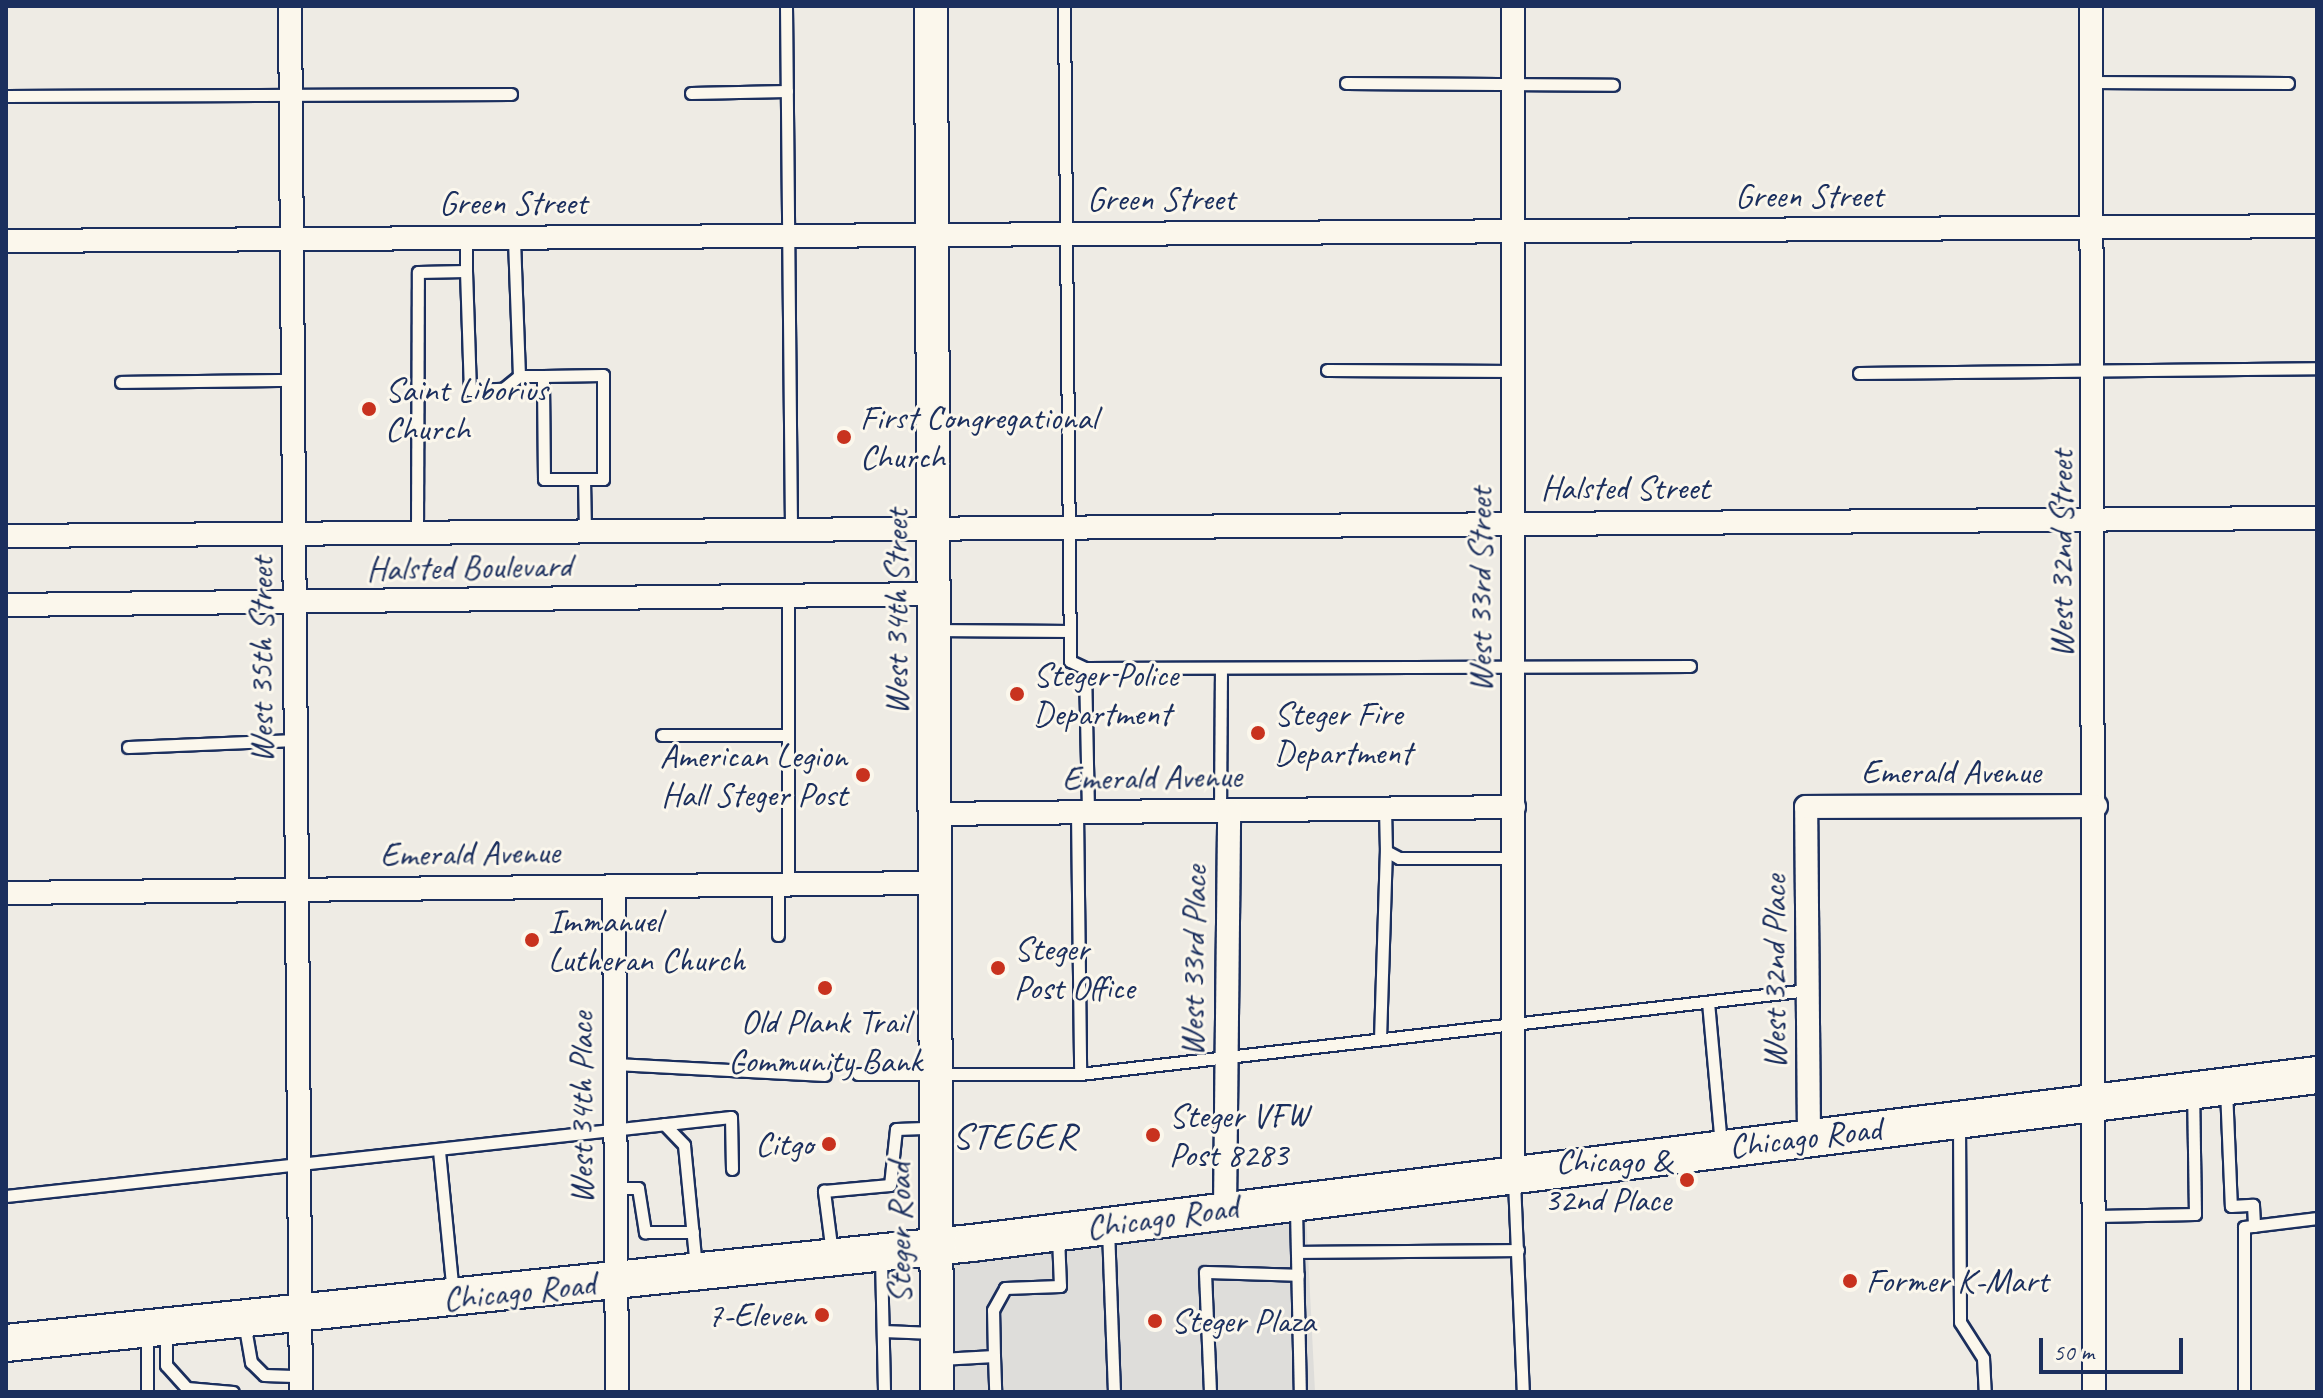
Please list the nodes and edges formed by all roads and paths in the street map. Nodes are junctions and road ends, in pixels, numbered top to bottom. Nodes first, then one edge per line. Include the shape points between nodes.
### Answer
1 (290, 6) edge
2 (786, 6) edge
3 (931, 6) edge
4 (1064, 6) edge
5 (1513, 6) edge
6 (2091, 6) edge
7 (2091, 82) junction
8 (1346, 83) dead end
9 (2288, 83) dead end
10 (1513, 85) junction
11 (1613, 85) dead end
12 (787, 91) junction
13 (691, 93) dead end
14 (511, 94) dead end
15 (6, 96) edge
16 (291, 96) junction
17 (2317, 226) edge
18 (2092, 229) junction
19 (1514, 231) junction
20 (1065, 233) junction
21 (932, 234) junction
22 (788, 235) junction
23 (514, 237) junction
24 (466, 238) junction
25 (292, 239) junction
26 (6, 241) edge
27 (466, 271) junction
28 (2093, 368) junction
29 (2317, 368) edge
30 (1327, 370) dead end
31 (1514, 371) junction
32 (1859, 373) dead end
33 (519, 376) junction
34 (543, 376) junction
35 (293, 380) junction
36 (121, 382) dead end
37 (584, 479) junction
38 (2317, 518) edge
39 (2094, 521) junction
40 (1514, 523) junction
41 (1064, 524) junction
42 (933, 525) junction
43 (791, 526) junction
44 (585, 529) junction
45 (417, 531) junction
46 (294, 532) junction
47 (6, 536) edge
48 (934, 594) junction
49 (788, 596) junction
50 (294, 603) junction
51 (6, 605) edge
52 (934, 630) junction
53 (1066, 631) junction
54 (1690, 666) dead end
55 (1514, 667) junction
56 (1085, 668) junction
57 (1221, 668) junction
58 (662, 735) dead end
59 (788, 735) junction
60 (296, 740) junction
61 (128, 747) dead end
62 (2096, 806) junction
63 (1514, 807) junction
64 (1806, 807) joint
65 (1385, 808) junction
66 (1224, 810) junction
67 (1082, 812) junction
68 (935, 814) junction
69 (1386, 851) junction
70 (1514, 858) junction
71 (935, 883) junction
72 (783, 884) junction
73 (614, 886) junction
74 (297, 889) junction
75 (6, 893) edge
76 (778, 935) dead end
77 (1808, 990) junction
78 (1708, 1002) junction
79 (1514, 1024) junction
80 (1380, 1039) junction
81 (1226, 1058) junction
82 (615, 1064) junction
83 (936, 1073) junction
84 (858, 1074) dead end
85 (1080, 1074) junction
86 (825, 1075) dead end
87 (2317, 1075) edge
88 (2209, 1088) junction
89 (2098, 1101) junction
90 (1959, 1118) junction
91 (664, 1124) junction
92 (936, 1128) junction
93 (615, 1129) junction
94 (1809, 1136) junction
95 (1721, 1147) junction
96 (439, 1151) junction
97 (299, 1164) junction
98 (732, 1169) dead end
99 (1513, 1173) junction
100 (616, 1188) junction
101 (6, 1196) edge
102 (1296, 1200) junction
103 (1225, 1209) junction
104 (2097, 1216) junction
105 (2317, 1218) edge
106 (1108, 1224) junction
107 (2254, 1226) junction
108 (1058, 1231) junction
109 (693, 1232) junction
110 (937, 1247) junction
111 (1518, 1250) junction
112 (1297, 1252) junction
113 (880, 1253) junction
114 (833, 1259) junction
115 (697, 1273) junction
116 (1298, 1275) junction
117 (616, 1281) junction
118 (453, 1297) junction
119 (300, 1313) junction
120 (244, 1319) junction
121 (156, 1328) junction
122 (883, 1331) junction
123 (6, 1343) edge
124 (937, 1346) junction
125 (994, 1356) junction
126 (301, 1384) edge
127 (147, 1392) edge
128 (233, 1392) edge
129 (617, 1392) edge
130 (884, 1392) edge
131 (937, 1392) edge
132 (995, 1392) edge
133 (1114, 1392) edge
134 (1210, 1392) edge
135 (1300, 1392) edge
136 (1523, 1392) edge
137 (1985, 1392) edge
138 (2094, 1392) edge
139 (2244, 1392) edge

1 - 16 street, West 35th Street
2 - 12 lane
3 - 21 street, West 34th Street
4 - 20 lane
5 - 10 street, West 33rd Street
6 - 7 street, West 32nd Street
7 - 9 lane
7 - 18 street, West 32nd Street
8 - 10 lane
10 - 11 lane
10 - 19 street, West 33rd Street
12 - 13 lane
12 - 22 lane
14 - 16 lane
15 - 16 lane
16 - 25 street, West 35th Street
17 - 18 street, Green Street
18 - 19 street, Green Street
18 - 28 street, West 32nd Street
19 - 20 street, Green Street
19 - 31 street, West 33rd Street
20 - 21 street, Green Street
20 - 41 lane
21 - 22 street, Green Street
21 - 42 street, West 34th Street
22 - 23 street, Green Street
22 - 43 lane
23 - 24 street, Green Street
23 - 33 lane
24 - 25 street, Green Street
24 - 27 lane
25 - 26 street, Green Street
25 - 35 street, West 35th Street
27 - 33 lane via 470,390 503,389
27 - 45 lane via 418,272
28 - 29 lane
28 - 32 lane
28 - 39 street, West 32nd Street
30 - 31 lane
31 - 40 street, West 33rd Street
33 - 34 lane
34 - 37 lane via 544,479
34 - 37 lane via 603,375 603,479
35 - 36 lane
35 - 46 street, West 35th Street
37 - 44 lane
38 - 39 street, Halsted Street
39 - 40 street, Halsted Street
39 - 62 street, West 32nd Street
40 - 41 street, Halsted Street
40 - 55 street, West 33rd Street
41 - 42 street, Halsted Street
41 - 53 lane
42 - 43 street, Halsted Boulevard
42 - 48 street, West 34th Street
43 - 44 street, Halsted Boulevard
44 - 45 street, Halsted Boulevard
45 - 46 street, Halsted Boulevard
46 - 47 street, Halsted Boulevard
46 - 50 street, West 35th Street
48 - 49 street, Halsted Boulevard
48 - 52 street, West 34th Street
49 - 50 street, Halsted Boulevard
49 - 59 lane
50 - 51 street, Halsted Boulevard
50 - 60 street, West 35th Street
52 - 53 lane
52 - 68 street, West 34th Street
53 - 56 lane via 1070,661
54 - 55 lane
55 - 57 lane
55 - 63 street, West 33rd Street
56 - 57 lane
56 - 67 lane
57 - 66 lane
58 - 59 lane
59 - 72 lane
60 - 61 lane
60 - 74 street, West 35th Street
62 - 64 street, Emerald Avenue
62 - 89 street, West 32nd Street
63 - 65 street, Emerald Avenue
63 - 70 street, West 33rd Street
64 - 77 street, West 32nd Place
65 - 66 street, Emerald Avenue
65 - 69 lane
66 - 67 street, Emerald Avenue
66 - 81 street, West 33rd Place
67 - 68 street, Emerald Avenue
67 - 85 lane
68 - 71 street, West 34th Street
69 - 70 lane via 1399,858
69 - 80 lane
70 - 79 street, West 33rd Street
71 - 72 street, Emerald Avenue
71 - 83 street, West 34th Street
72 - 73 street, Emerald Avenue
72 - 76 lane
73 - 74 street, Emerald Avenue
73 - 82 street, West 34th Place
74 - 75 street, Emerald Avenue
74 - 97 street, West 35th Street
77 - 78 lane
77 - 94 street, West 32nd Place
78 - 79 lane
78 - 95 lane
79 - 80 lane
79 - 99 street, West 33rd Street
80 - 81 lane
81 - 85 lane
81 - 103 street, West 33rd Place
82 - 86 lane
82 - 93 street, West 34th Place
83 - 84 lane
83 - 85 lane
83 - 92 street, Steger Road
87 - 88 main road, Chicago Road
88 - 89 main road, Chicago Road
88 - 104 lane via 2195,1214
88 - 107 lane via 2231,1206 2253,1205
89 - 90 main road, Chicago Road
89 - 104 street, West 32nd Street
90 - 94 main road, Chicago Road
90 - 137 lane via 1960,1322 1983,1358
91 - 93 lane
91 - 98 lane via 731,1117
91 - 109 lane via 684,1145
92 - 110 street, Steger Road
92 - 114 lane via 896,1129 890,1185 824,1191
93 - 96 lane
93 - 100 street, West 34th Place
94 - 95 main road, Chicago Road
95 - 99 main road, Chicago Road
96 - 97 lane
96 - 118 lane
97 - 101 lane
97 - 119 street, West 35th Street
99 - 102 main road, Chicago Road
99 - 111 lane
100 - 109 lane via 638,1188 645,1232
100 - 117 street, West 34th Place
102 - 103 main road, Chicago Road
102 - 112 lane
103 - 106 main road, Chicago Road
104 - 138 street, West 32nd Street
105 - 107 lane
106 - 108 main road, Chicago Road
106 - 133 lane
107 - 139 lane via 2244,1227
108 - 110 main road, Chicago Road
108 - 125 lane via 1060,1286 1005,1288 993,1310
109 - 115 lane
110 - 113 main road, Chicago Road
110 - 124 street, Steger Road
111 - 112 lane
111 - 136 lane
112 - 116 lane
113 - 114 main road, Chicago Road
113 - 122 lane
114 - 115 main road, Chicago Road
115 - 117 main road, Chicago Road
116 - 134 lane via 1205,1272
116 - 135 lane
117 - 118 main road, Chicago Road
117 - 129 street, West 34th Place
118 - 119 main road, Chicago Road
119 - 120 main road, Chicago Road
119 - 126 street, West 35th Street
120 - 121 main road, Chicago Road
120 - 126 lane via 251,1362 264,1375
121 - 123 main road, Chicago Road
121 - 127 lane
121 - 128 lane via 166,1365 187,1388
122 - 124 lane
122 - 130 lane
124 - 125 lane
124 - 131 street, Steger Road
125 - 132 lane

